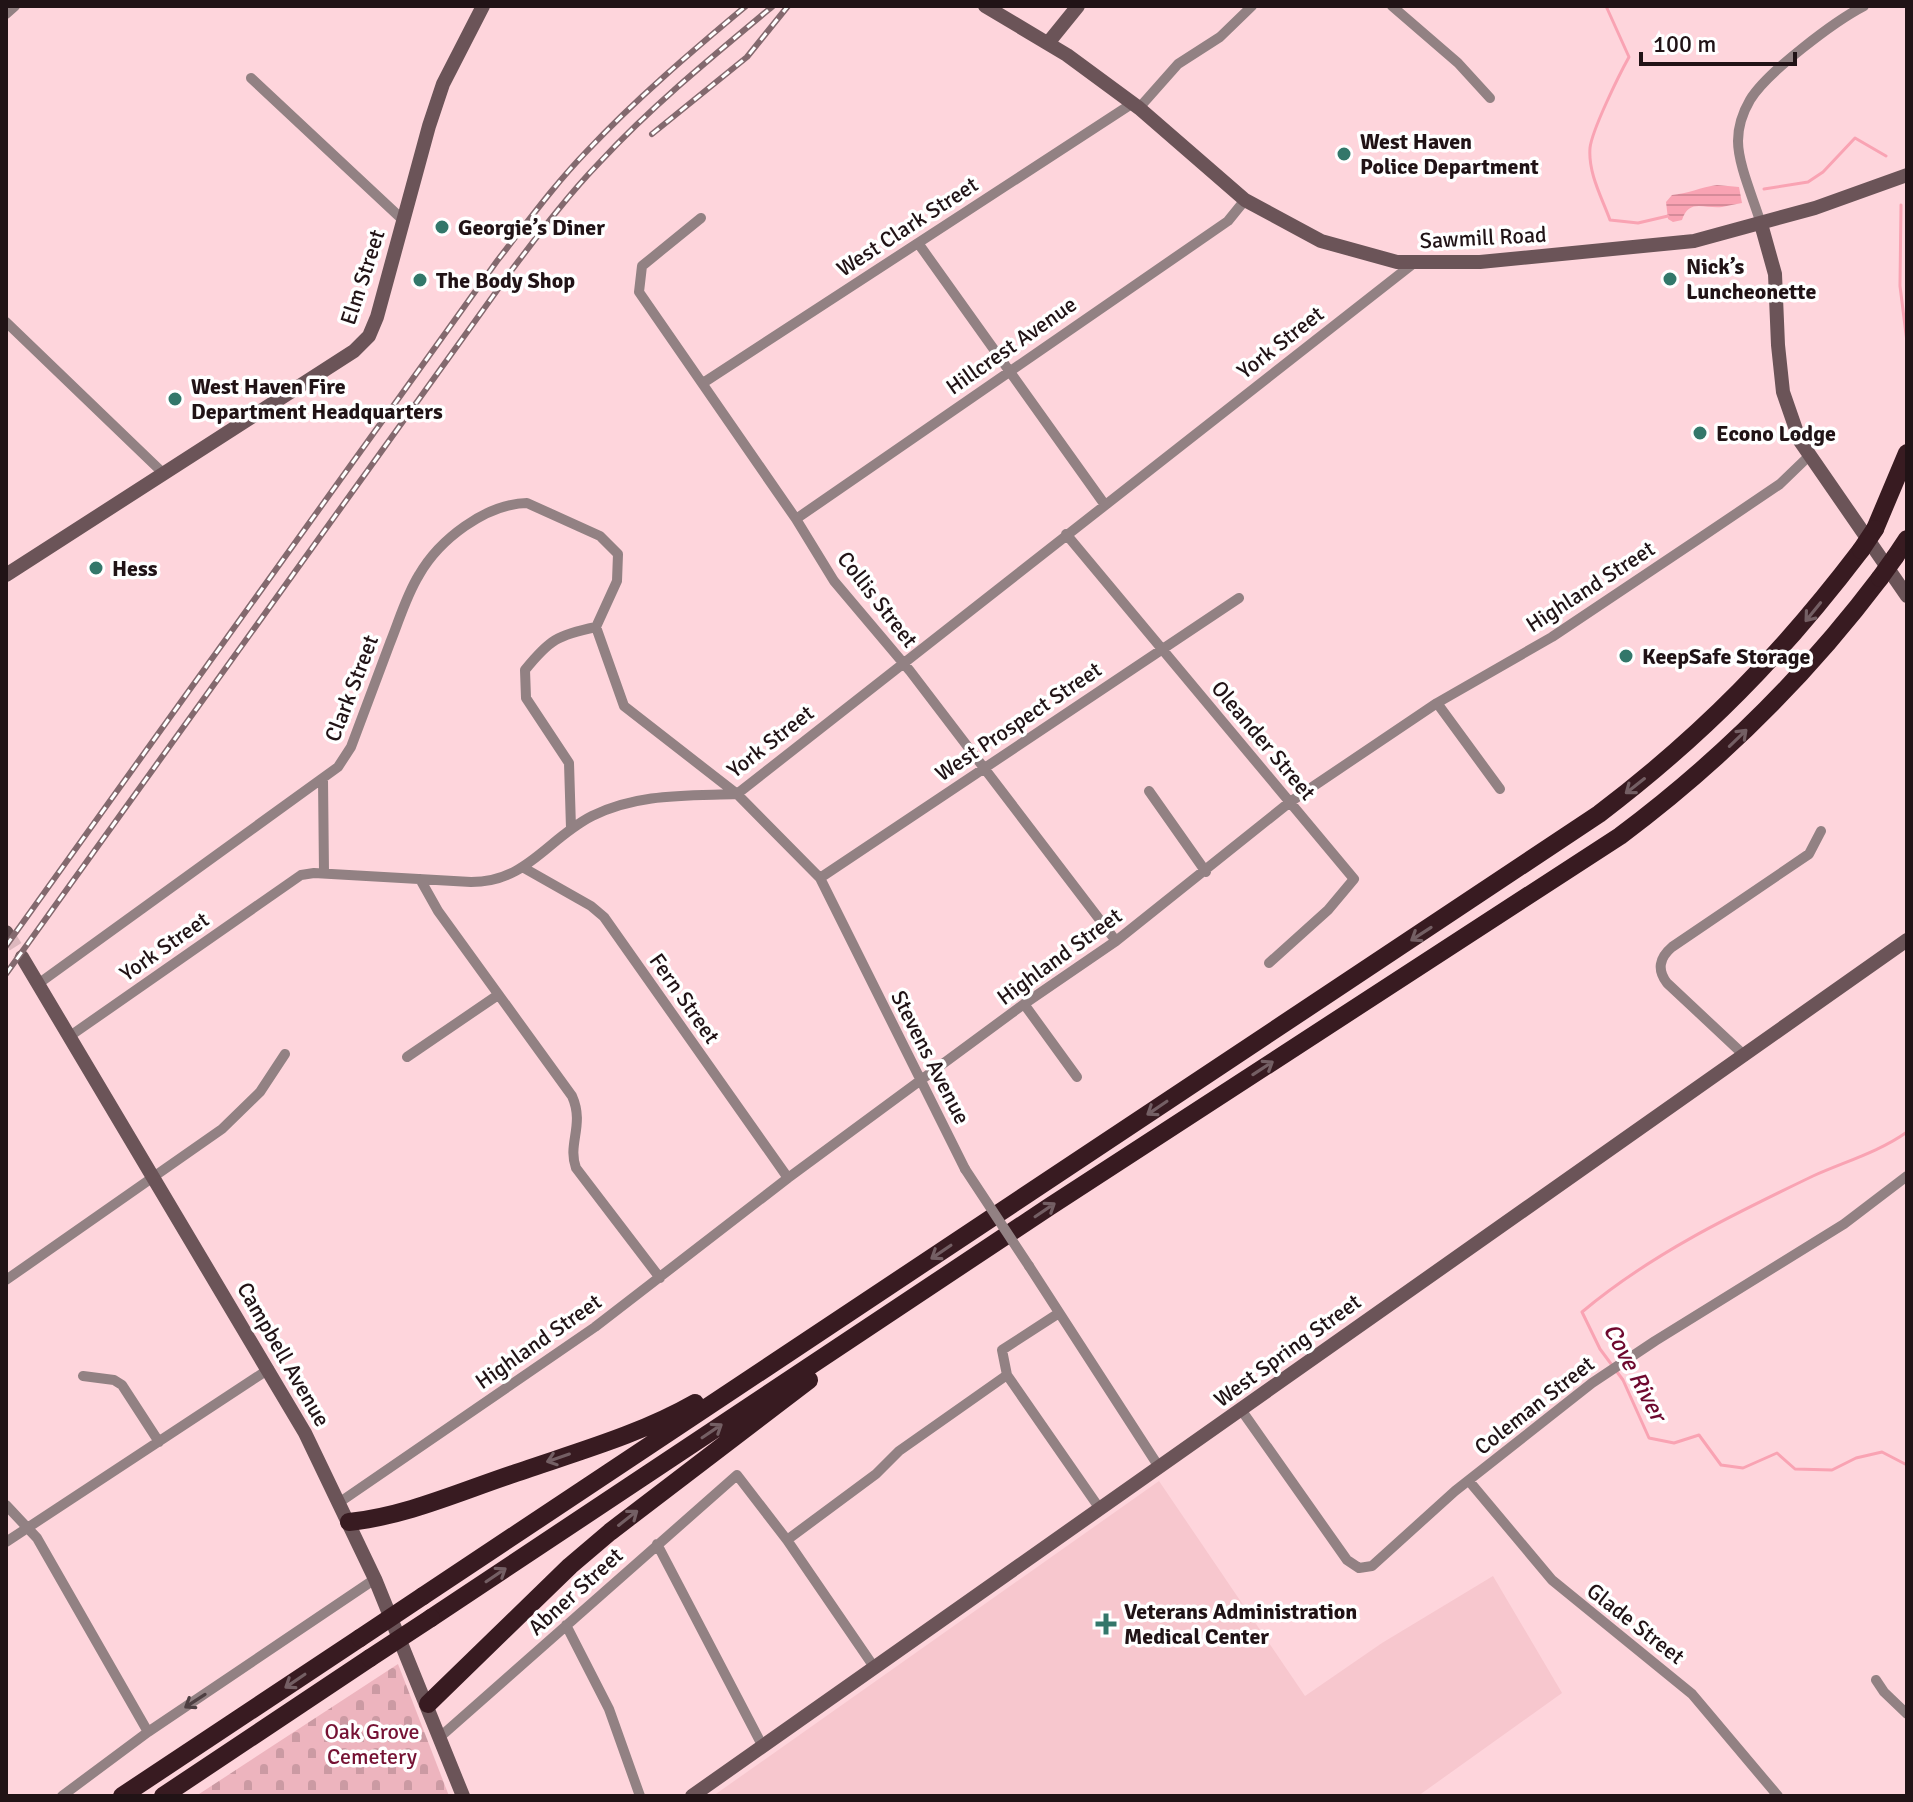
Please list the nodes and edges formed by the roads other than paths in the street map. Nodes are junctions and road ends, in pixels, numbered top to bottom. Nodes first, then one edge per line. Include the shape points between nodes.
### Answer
1 (15, 6) edge
2 (483, 6) edge
3 (985, 6) edge
4 (1078, 6) edge
5 (1252, 6) edge
6 (1392, 6) edge
7 (1864, 6) edge
8 (6, 14) edge
9 (1048, 43) junction
10 (251, 78) dead end
11 (1490, 98) dead end
12 (1136, 105) junction
13 (1907, 175) edge
14 (1245, 200) junction
15 (701, 218) dead end
16 (404, 221) junction
17 (1761, 224) junction
18 (918, 243) junction
19 (1414, 263) junction
20 (6, 322) edge
21 (1008, 372) junction
22 (703, 383) junction
23 (1907, 453) edge
24 (1809, 456) junction
25 (163, 473) junction
26 (1907, 478) edge
27 (1105, 505) junction
28 (796, 519) junction
29 (1875, 529) junction
30 (1066, 534) junction
31 (1907, 539) edge
32 (6, 575) edge
33 (1907, 596) edge
34 (1239, 598) dead end
35 (596, 627) junction
36 (1161, 648) junction
37 (902, 662) junction
38 (1437, 703) junction
39 (985, 770) junction
40 (323, 779) junction
41 (1500, 789) dead end
42 (1149, 791) dead end
43 (737, 794) junction
44 (1290, 802) junction
45 (571, 828) junction
46 (1821, 831) dead end
47 (524, 868) junction
48 (1206, 872) junction
49 (324, 873) junction
50 (820, 878) junction
51 (420, 879) junction
52 (1907, 940) edge
53 (1116, 941) junction
54 (22, 957) tunnel mouth
55 (1269, 963) dead end
56 (38, 984) junction
57 (498, 995) junction
58 (1024, 1004) junction
59 (70, 1036) junction
60 (285, 1054) dead end
61 (1745, 1056) junction
62 (407, 1057) dead end
63 (1077, 1077) dead end
64 (920, 1082) junction
65 (153, 1176) junction
66 (1907, 1176) edge
67 (788, 1178) junction
68 (956, 1270) junction
69 (660, 1278) junction
70 (6, 1280) edge
71 (853, 1311) junction
72 (1059, 1313) junction
73 (269, 1369) junction
74 (1007, 1375) junction
75 (83, 1376) dead end
76 (1242, 1411) junction
77 (159, 1442) junction
78 (1159, 1467) junction
79 (1469, 1481) junction
80 (340, 1502) junction
81 (6, 1505) edge
82 (1100, 1509) junction
83 (349, 1522) junction
84 (27, 1527) junction
85 (787, 1540) junction
86 (6, 1542) edge
87 (657, 1544) junction
88 (375, 1579) junction
89 (566, 1625) junction
90 (874, 1667) junction
91 (1876, 1680) dead end
92 (428, 1704) junction
93 (1907, 1714) edge
94 (148, 1732) junction
95 (440, 1737) junction
96 (763, 1747) junction
97 (62, 1796) edge
98 (122, 1796) edge
99 (163, 1796) edge
100 (463, 1796) edge
101 (640, 1796) edge
102 (692, 1796) edge
103 (1778, 1796) edge

1 - 8 street
2 - 16 main road, Elm Street via 443,84
3 - 9 main road, Sawmill Road
4 - 9 main road
5 - 12 street, West Clark Street
6 - 11 street
7 - 17 street via 1830,26 1771,76 1746,107 1738,147
9 - 12 main road, Sawmill Road
10 - 16 street
12 - 14 main road, Sawmill Road
12 - 18 street, West Clark Street
13 - 17 main road, Sawmill Road
14 - 19 main road, Sawmill Road via 1321,241
14 - 21 street, Hillcrest Avenue via 1228,221
15 - 22 street, Collis Street via 642,266 639,292
16 - 25 main road, Elm Street via 369,336
17 - 19 main road, Sawmill Road via 1660,246
17 - 24 main road via 1775,274 1783,392
18 - 21 street
18 - 22 street, West Clark Street
19 - 27 street, York Street
20 - 25 street
21 - 27 street
21 - 28 street, Hillcrest Avenue
22 - 28 street, Collis Street
23 - 29 highway
24 - 33 main road
24 - 38 street, Highland Street via 1780,484 1552,637
25 - 32 main road, Elm Street
26 - 29 highway
27 - 30 street, York Street
28 - 37 street, Collis Street via 834,581
29 -> 71 highway, bridge via 1790,640 1740,694 1599,814
30 - 36 street, Oleander Street
30 - 37 street, York Street
68 -> 31 highway, bridge via 1620,836 1679,791 1820,652
34 - 36 street, West Prospect Street
35 - 40 street, Clark Street via 617,581 618,554 600,536 536,505 516,503 490,512 440,548 418,576 351,747
35 - 43 street, Stevens Avenue via 624,706
35 - 45 street via 564,634 525,670 526,698 569,763
36 - 39 street, West Prospect Street
36 - 44 street, Oleander Street
37 - 39 street, Collis Street
37 - 43 street, York Street
38 - 41 street
38 - 44 street, Highland Street
39 - 50 street, West Prospect Street
39 - 53 street, Collis Street
40 - 49 street
40 - 56 street, Clark Street
42 - 48 street
43 - 45 street, York Street via 631,801
43 - 50 street, Stevens Avenue
44 - 48 street, Highland Street
44 - 55 street, Oleander Street via 1354,879
45 - 47 street, York Street
46 - 61 street via 1809,854 1672,947 1661,962 1667,983
47 - 51 street, York Street via 483,882
47 - 67 street, Fern Street via 604,917
48 - 53 street, Highland Street
49 - 51 street, York Street
49 - 59 street, York Street via 295,878
50 - 64 street, Stevens Avenue
51 - 57 street
52 - 61 main road, West Spring Street
53 - 58 street, Highland Street
54 - 56 main road, Campbell Avenue
56 - 59 main road, Campbell Avenue
57 - 62 street
57 - 69 street via 575,1102 576,1168
58 - 63 street
58 - 64 street, Highland Street
59 - 65 main road, Campbell Avenue
60 - 65 street via 260,1092 222,1129
61 - 76 main road, West Spring Street
64 - 67 street, Highland Street
64 - 72 street, Stevens Avenue, bridge via 965,1169
65 - 70 street
65 - 73 main road, Campbell Avenue
66 - 79 street, Coleman Street via 1844,1224 1614,1368
67 - 69 street, Highland Street
92 -> 68 highway via 610,1532
99 -> 68 highway, bridge
69 - 80 street, Highland Street
71 -> 83 highway via 678,1413 383,1518
71 -> 98 highway, bridge
72 - 74 street via 1002,1350
72 - 78 street, Stevens Avenue
73 - 77 street
73 - 80 main road, Campbell Avenue
74 - 82 street
74 - 85 street
75 - 77 street via 122,1385
76 - 78 main road, West Spring Street
76 - 79 street, Coleman Street via 1331,1539 1359,1568 1378,1562
77 - 84 street
78 - 82 main road, West Spring Street
79 - 103 street, Glade Street via 1552,1580 1692,1694
80 - 83 main road, Campbell Avenue
81 - 84 street
82 - 90 main road, West Spring Street
83 - 88 main road, Campbell Avenue
84 - 86 street
84 - 94 street
85 - 87 street, Abner Street via 737,1475
85 - 90 street
87 - 89 street, Abner Street
87 - 96 street
88 - 92 main road, Campbell Avenue
88 -> 94 street
89 - 95 street, Abner Street
89 - 101 street via 609,1709
90 - 96 main road, West Spring Street
91 - 93 street
92 - 95 main road, Campbell Avenue
94 - 97 street
95 - 100 main road, Campbell Avenue
96 - 102 main road, West Spring Street

